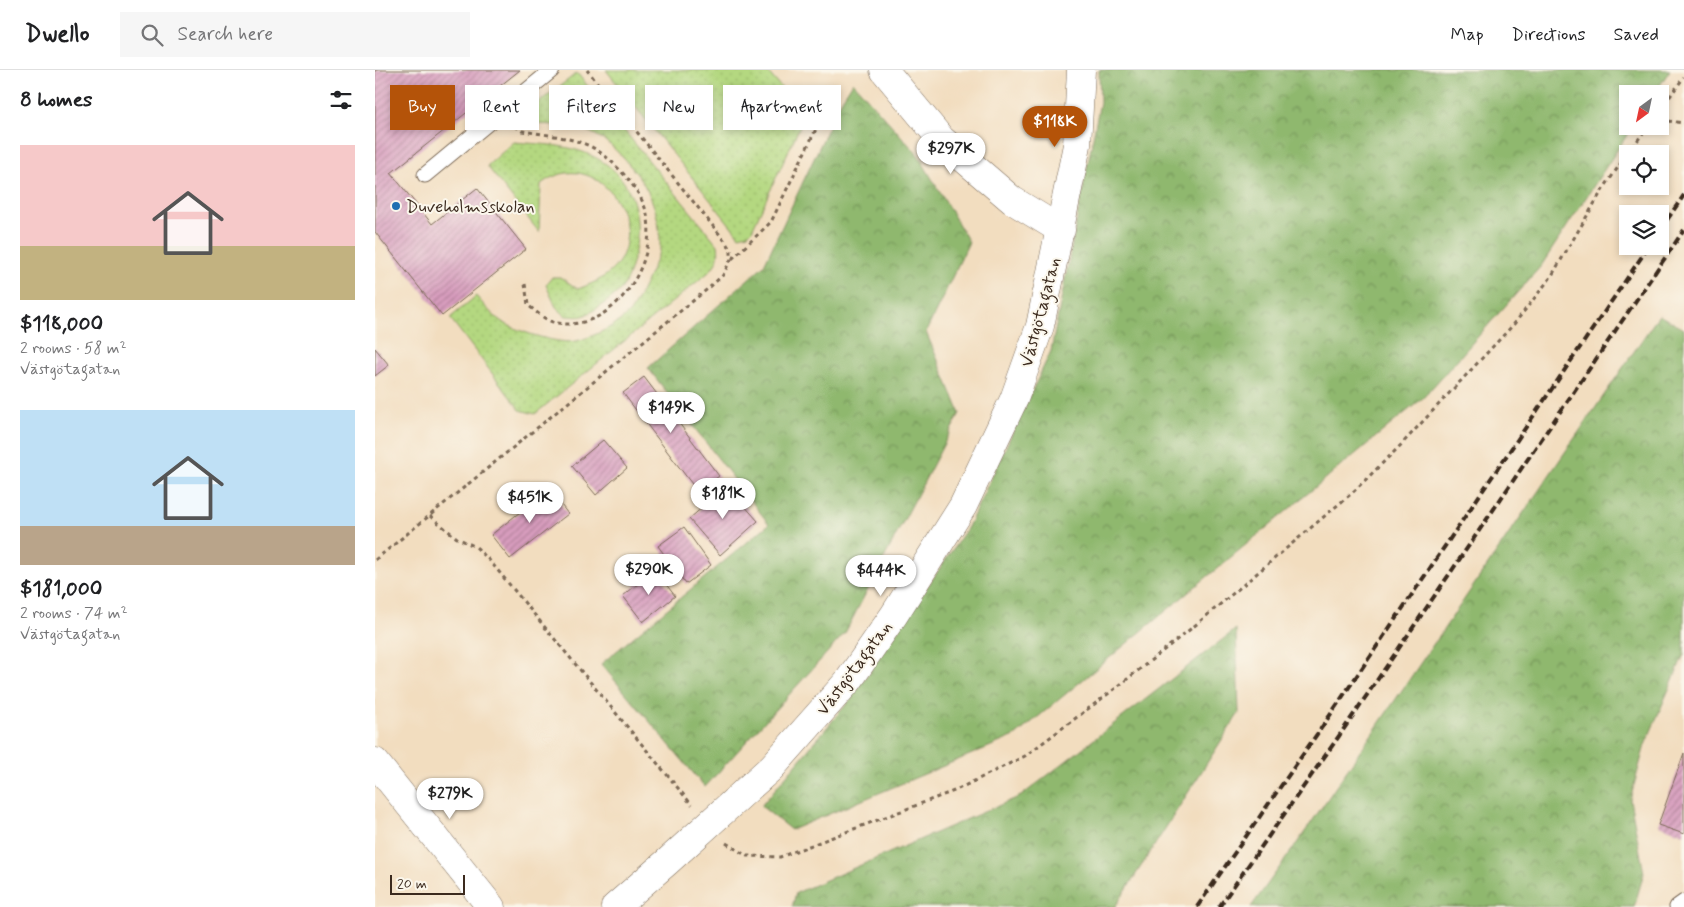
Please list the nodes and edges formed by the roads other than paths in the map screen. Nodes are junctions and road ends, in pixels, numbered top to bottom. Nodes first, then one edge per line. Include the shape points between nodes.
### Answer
1 (552, 70) edge
2 (884, 70) edge
3 (1081, 70) edge
4 (425, 175) dead end
5 (1061, 230) junction
6 (375, 762) edge
7 (1684, 902) edge
8 (491, 907) edge
9 (615, 907) edge
10 (1677, 907) edge

1 - 4 lane
2 - 5 street via 941,139 1012,200
3 - 5 street, Västgötagatan via 1077,145
5 - 9 street, Västgötagatan via 1040,326 1017,390 963,506 894,615 849,680 772,767
6 - 8 street
7 - 10 lane

